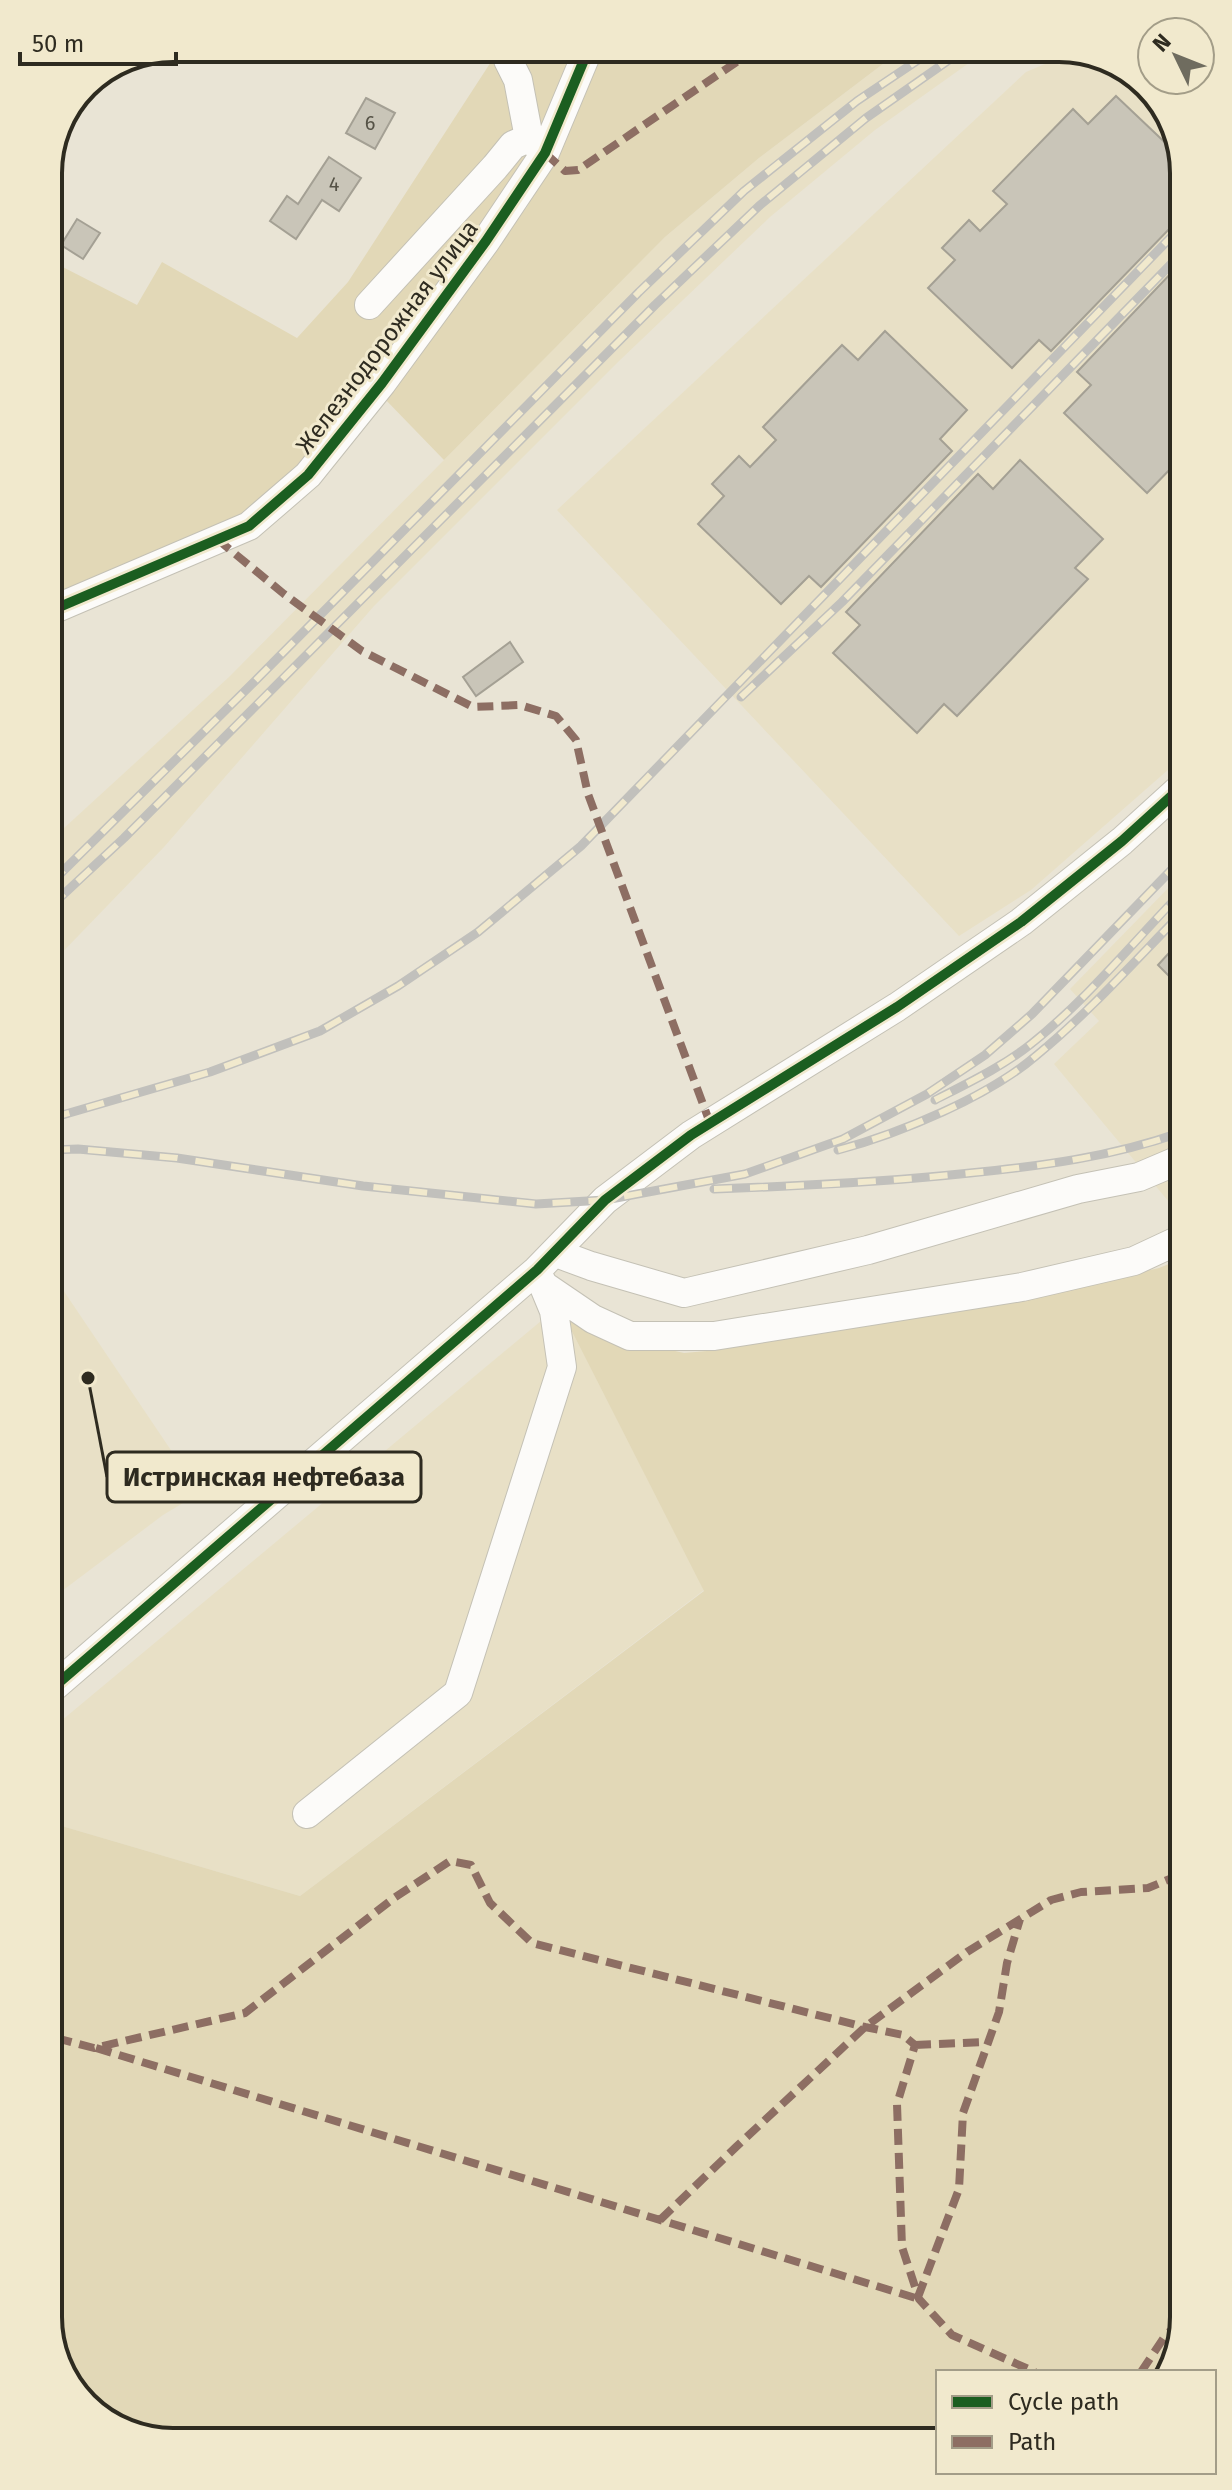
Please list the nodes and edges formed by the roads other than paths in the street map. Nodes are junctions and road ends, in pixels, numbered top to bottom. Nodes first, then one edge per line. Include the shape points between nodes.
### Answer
1 (509, 62) edge
2 (582, 62) edge
3 (537, 146) junction
4 (369, 305) dead end
5 (62, 606) edge
6 (1170, 797) edge
7 (1170, 1164) edge
8 (1170, 1244) edge
9 (545, 1270) junction
10 (62, 1680) edge
11 (307, 1814) dead end

1 - 3 street
2 - 3 street, Железнодорожная улица
3 - 4 street via 513,145
3 - 5 street, Железнодорожная улица via 486,241 308,475 249,526
6 - 9 street via 1021,922 679,1144 605,1200
7 - 9 street via 1139,1177 1078,1189 868,1250 684,1293 591,1266
8 - 9 street via 1134,1261 1022,1287 714,1336 630,1336 593,1319
9 - 10 street
9 - 11 street via 562,1367 458,1693

